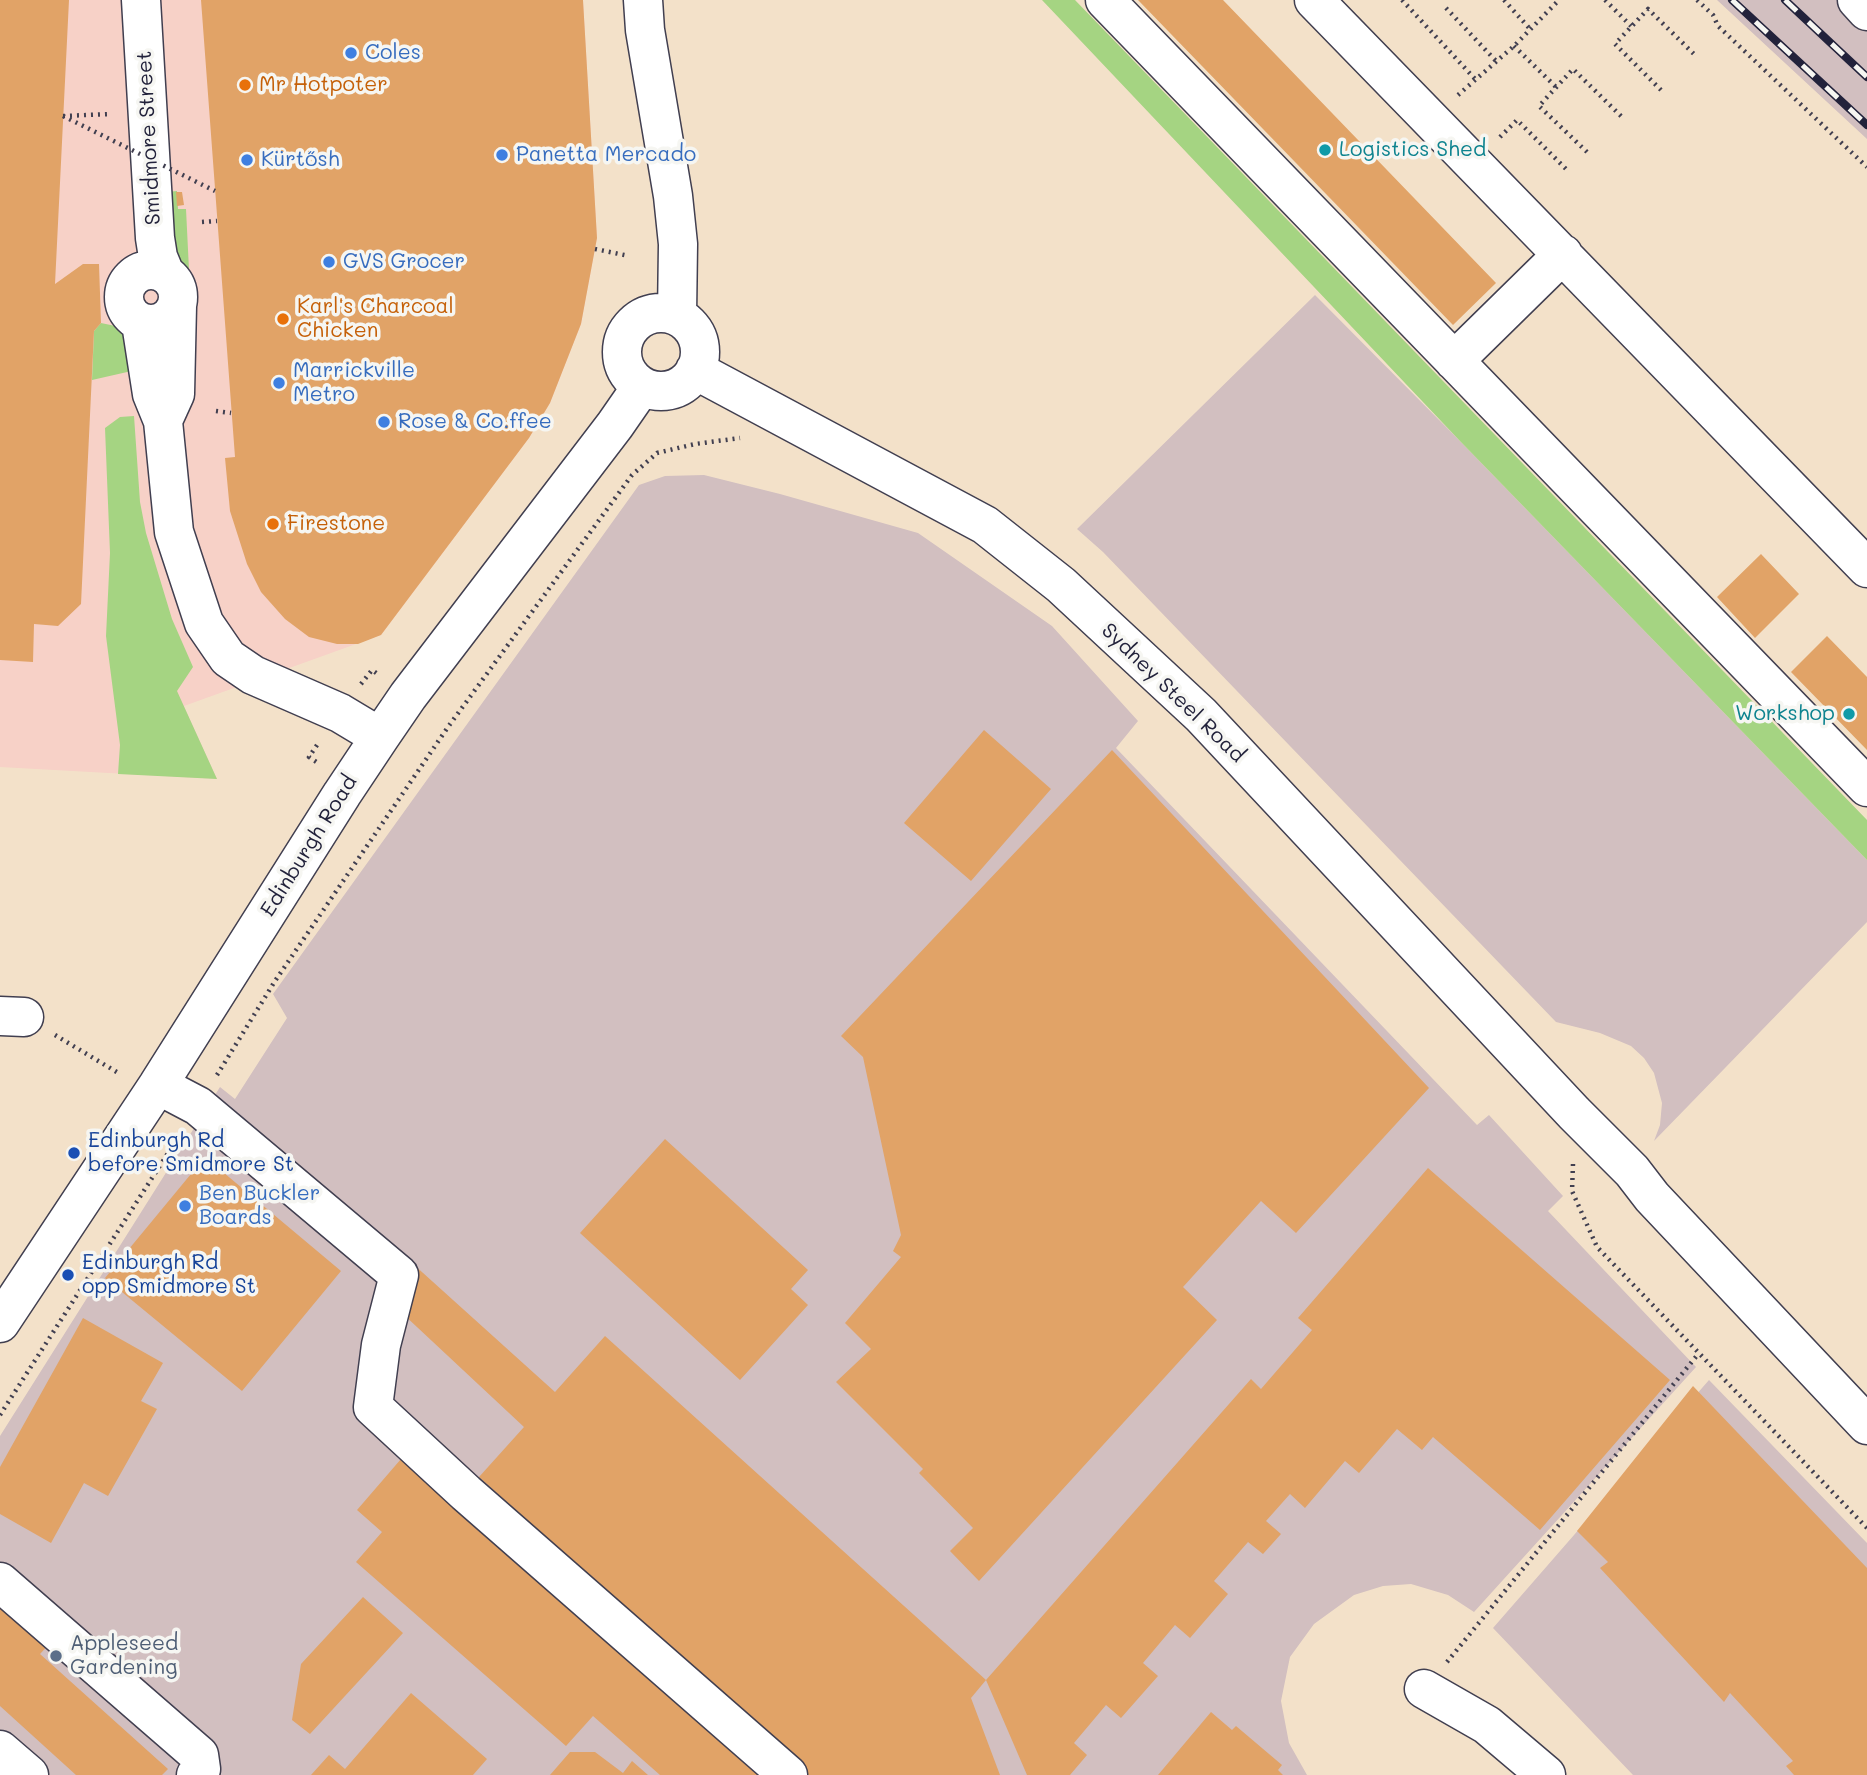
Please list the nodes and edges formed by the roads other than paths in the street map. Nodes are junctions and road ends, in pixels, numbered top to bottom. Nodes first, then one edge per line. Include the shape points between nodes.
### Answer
1 (141, 0) edge
2 (643, 0) edge
3 (1105, 0) edge
4 (1314, 0) edge
5 (1857, 0) edge
6 (1867, 11) edge
7 (1563, 254) junction
8 (171, 290) junction
9 (677, 316) junction
10 (141, 323) junction
11 (1454, 361) junction
12 (695, 370) junction
13 (642, 386) junction
14 (163, 421) junction
15 (1867, 568) edge
16 (380, 737) junction
17 (1867, 787) edge
18 (155, 1091) junction
19 (0, 1323) edge
20 (1867, 1425) edge
21 (0, 1582) edge
22 (1424, 1689) road end
23 (0, 1750) edge
24 (29, 1775) edge
25 (196, 1775) edge
26 (788, 1775) edge
27 (1546, 1775) edge

1 - 8 street, Smidmore Street via 155,238
2 - 9 street via 673,196
3 - 11 street
4 - 7 street
5 - 6 street
7 - 11 street
7 - 15 street
8 - 10 street via 173,314 158,324
8 - 10 street, Smidmore Street via 156,270 139,272 126,285 123,303
8 - 14 street, Smidmore Street via 175,394
9 - 12 street via 695,333 699,345
9 - 13 street via 651,314 629,328 622,353 624,366
10 - 14 street, Smidmore Street via 152,394
11 - 17 street
12 - 13 street via 678,387 653,390
12 - 20 street, Sydney Steel Road via 985,525 1061,585 1201,715
13 - 16 street, Edinburgh Road
14 - 16 street, Smidmore Street via 174,532 204,623 228,658 253,675 340,713
16 - 18 street, Edinburgh Road
18 - 19 street, Edinburgh Road
18 - 26 street via 198,1106 399,1275 381,1345 373,1408
21 - 25 street via 199,1755 201,1769
22 - 27 street via 1488,1726
23 - 24 street

